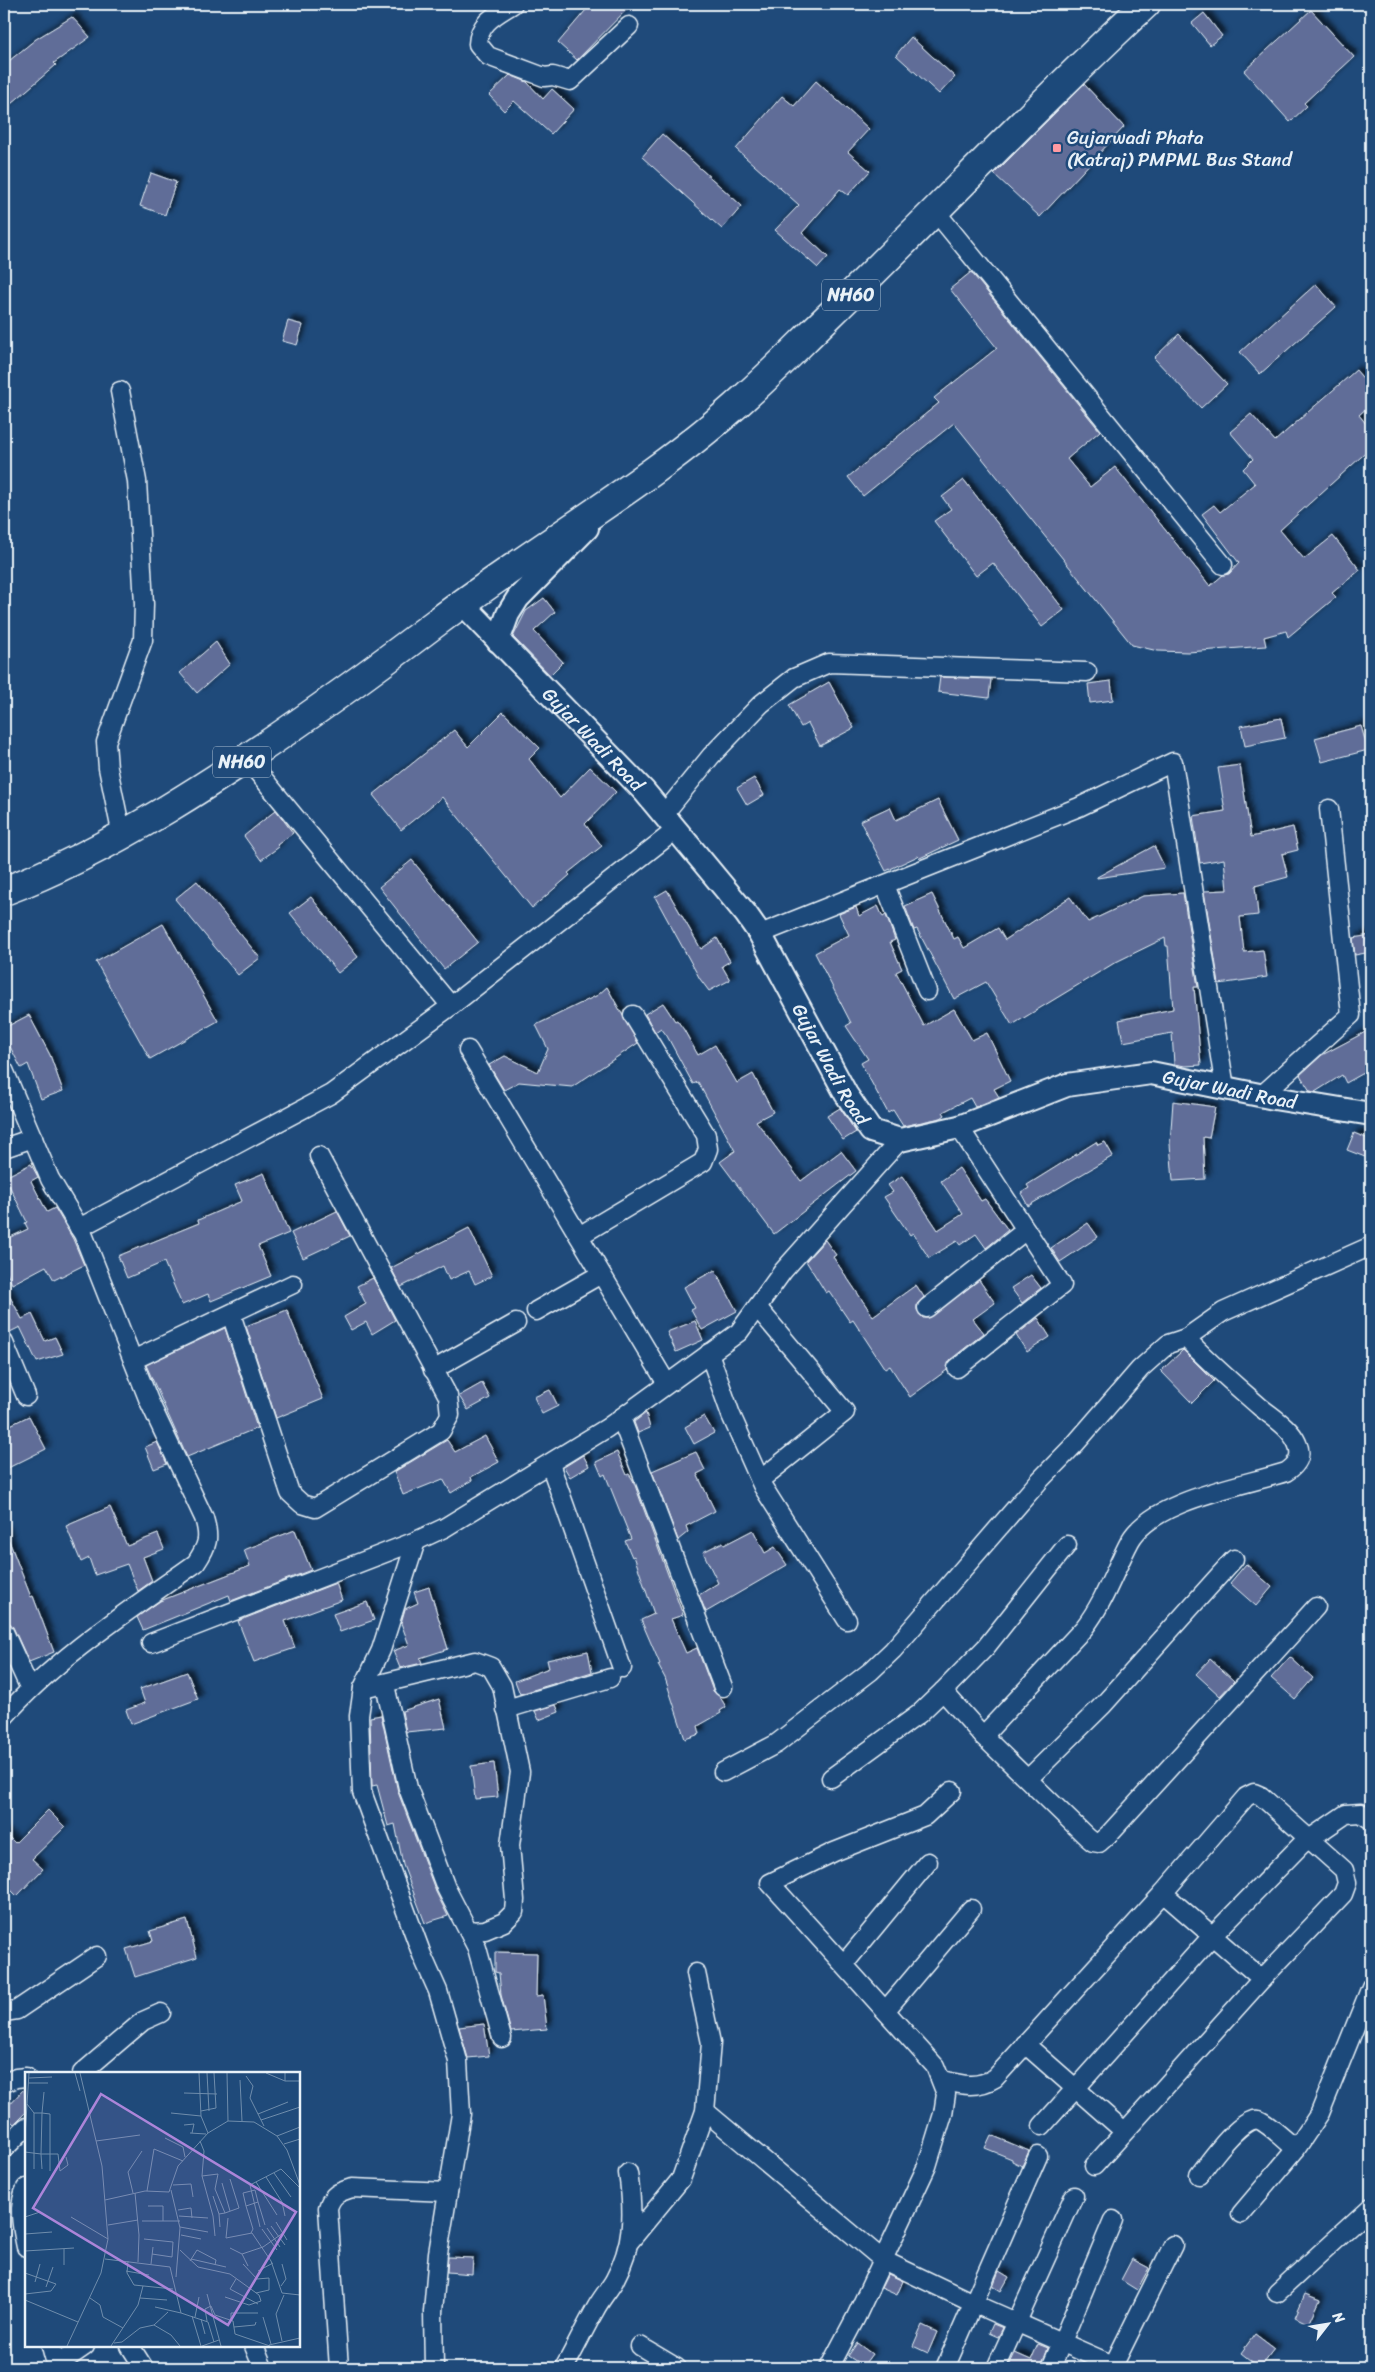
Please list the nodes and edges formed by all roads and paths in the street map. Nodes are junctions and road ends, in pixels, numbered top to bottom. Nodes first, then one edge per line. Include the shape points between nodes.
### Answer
1 (513, 4) edge
2 (1146, 4) edge
3 (629, 26) dead end
4 (936, 212) junction
5 (120, 391) dead end
6 (631, 486) junction
7 (1223, 565) dead end
8 (462, 603) junction
9 (498, 641) junction
10 (1087, 672) dead end
11 (247, 760) junction
12 (1329, 810) dead end
13 (670, 822) junction
14 (122, 836) junction
15 (885, 885) junction
16 (4, 891) edge
17 (760, 934) junction
18 (927, 991) dead end
19 (451, 1006) junction
20 (632, 1014) dead end
21 (468, 1050) dead end
22 (4, 1070) edge
23 (1225, 1088) junction
24 (1262, 1095) junction
25 (1371, 1114) edge
26 (959, 1128) junction
27 (33, 1138) junction
28 (900, 1140) junction
29 (4, 1148) edge
30 (319, 1156) dead end
31 (79, 1228) junction
32 (1026, 1230) junction
33 (579, 1236) junction
34 (1371, 1246) edge
35 (601, 1274) junction
36 (293, 1284) dead end
37 (757, 1307) junction
38 (927, 1308) dead end
39 (536, 1311) dead end
40 (231, 1314) junction
41 (516, 1323) dead end
42 (1186, 1338) junction
43 (4, 1343) edge
44 (709, 1353) junction
45 (133, 1360) junction
46 (956, 1368) dead end
47 (433, 1370) junction
48 (667, 1384) junction
49 (26, 1396) dead end
50 (621, 1418) junction
51 (550, 1464) junction
52 (760, 1480) junction
53 (416, 1541) junction
54 (1067, 1545) dead end
55 (1234, 1560) dead end
56 (1316, 1607) dead end
57 (847, 1620) dead end
58 (4, 1632) edge
59 (151, 1643) dead end
60 (385, 1685) junction
61 (723, 1687) dead end
62 (364, 1688) junction
63 (30, 1689) junction
64 (943, 1691) junction
65 (506, 1709) junction
66 (4, 1718) edge
67 (983, 1736) junction
68 (723, 1772) dead end
69 (830, 1778) dead end
70 (1028, 1779) junction
71 (952, 1791) dead end
72 (1371, 1820) edge
73 (1309, 1840) junction
74 (928, 1862) dead end
75 (1164, 1893) junction
76 (971, 1909) dead end
77 (470, 1931) junction
78 (1212, 1936) junction
79 (97, 1956) dead end
80 (844, 1964) junction
81 (696, 1973) dead end
82 (1262, 1979) junction
83 (1371, 1987) edge
84 (886, 2010) junction
85 (4, 2012) edge
86 (161, 2013) dead end
87 (502, 2038) dead end
88 (1025, 2044) junction
89 (83, 2072) edge
90 (25, 2077) edge
91 (942, 2080) junction
92 (4, 2083) edge
93 (1075, 2088) junction
94 (705, 2111) junction
95 (1042, 2126) dead end
96 (25, 2129) edge
97 (1124, 2131) junction
98 (4, 2149) edge
99 (1296, 2149) junction
100 (1038, 2156) dead end
101 (1094, 2166) dead end
102 (628, 2173) dead end
103 (1198, 2175) dead end
104 (25, 2190) edge
105 (448, 2192) junction
106 (1074, 2196) dead end
107 (1371, 2207) edge
108 (1240, 2214) dead end
109 (1113, 2220) dead end
110 (25, 2242) edge
111 (630, 2242) junction
112 (1173, 2245) dead end
113 (883, 2260) junction
114 (1277, 2294) dead end
115 (975, 2304) junction
116 (1016, 2323) junction
117 (1062, 2342) junction
118 (640, 2346) dead end
119 (51, 2347) edge
120 (84, 2347) edge
121 (131, 2347) edge
122 (254, 2347) edge
123 (57, 2367) edge
124 (1113, 2367) edge
125 (144, 2368) edge
126 (263, 2368) edge
127 (339, 2368) edge
128 (434, 2368) edge
129 (564, 2368) edge
130 (677, 2368) edge
131 (829, 2368) edge
132 (945, 2368) edge
133 (996, 2368) edge
134 (1051, 2368) edge

1 - 3 street via 482,26 478,44 488,56 544,77 570,81
2 - 4 highway, NH60
4 - 6 highway, NH60 via 744,399
4 - 7 street
5 - 14 street via 138,490 144,604 143,640 106,742
6 - 8 highway, NH60
6 - 9 street via 518,598
8 - 9 street, Gujar Wadi Road
8 - 11 highway, NH60
9 - 13 street, Gujar Wadi Road via 644,791
10 - 13 street via 829,663 794,678 761,704 711,756
11 - 14 highway, NH60
11 - 19 street
12 - 24 street via 1351,1015
13 - 17 street, Gujar Wadi Road
13 - 19 street
14 - 16 highway, NH60 via 60,869
15 - 17 street
15 - 18 street
15 - 23 street via 1079,807 1173,762
17 - 28 street, Gujar Wadi Road via 846,1094 871,1131
19 - 31 street via 331,1094
20 - 33 street via 706,1135 708,1149 703,1162
21 - 33 street
22 - 27 street
23 - 24 street, Gujar Wadi Road
23 - 26 street, Gujar Wadi Road via 1151,1073 1067,1085
24 - 25 street, Gujar Wadi Road
26 - 28 street, Gujar Wadi Road
26 - 32 street
27 - 29 street
27 - 31 street via 50,1179
28 - 37 street via 783,1271
30 - 47 street
31 - 45 street
32 - 38 street
32 - 46 street via 1062,1285
33 - 35 street
34 - 42 street via 1223,1312
35 - 39 street
35 - 48 street
36 - 40 street
37 - 44 street via 738,1332
37 - 52 street via 845,1412
40 - 45 street
40 - 47 street via 290,1492 302,1504 314,1508 442,1431 450,1415 448,1396
41 - 47 street
42 - 67 street via 1288,1430 1298,1444 1296,1466 1286,1472 1168,1508 1140,1528 1130,1540 1097,1612
42 - 68 street via 1168,1344 1140,1369 877,1666 776,1744
43 - 49 street
44 - 48 street
44 - 52 street via 731,1415
45 - 63 street via 204,1518 209,1534 205,1550 196,1563 115,1621
48 - 50 street
50 - 51 street
50 - 61 street
51 - 53 street
51 - 65 street via 616,1673
52 - 57 street
53 - 59 street
53 - 62 street via 381,1650
54 - 64 street via 986,1647
55 - 70 street via 1103,1705
56 - 70 street via 1099,1843 1092,1842
58 - 63 street
60 - 62 street
60 - 65 street via 475,1661 492,1667 502,1686
60 - 77 street via 408,1788 446,1888
62 - 105 street via 359,1716 362,1792 438,1991 458,2061 461,2114
63 - 66 street
64 - 67 street
64 - 69 street via 919,1714
65 - 77 street via 520,1772 510,1845 514,1912 504,1922 485,1930
67 - 70 street
71 - 80 street via 925,1816 834,1852 770,1883
72 - 73 street via 1361,1813 1346,1814
73 - 75 street via 1254,1793 1246,1797
73 - 78 street
73 - 82 street via 1344,1870 1347,1883 1343,1894
74 - 80 street
75 - 78 street
75 - 88 street
76 - 84 street
77 - 87 street via 478,1948
78 - 82 street
78 - 93 street
79 - 85 street via 17,2010
80 - 84 street
81 - 94 street via 711,2043
82 - 97 street
83 - 99 street via 1320,2113
84 - 91 street via 935,2066
86 - 89 street via 144,2021
88 - 91 street via 986,2084 968,2086
88 - 93 street
90 - 92 street
91 - 113 street via 946,2094 943,2114 927,2166
93 - 95 street
93 - 97 street
94 - 111 street via 681,2179
94 - 113 street
96 - 98 street
97 - 101 street
99 - 103 street via 1260,2120 1251,2119 1240,2126
99 - 108 street
100 - 115 street
102 - 111 street via 633,2209
104 - 110 street via 21,2224
105 - 127 street via 352,2188 331,2198 328,2208
105 - 128 street via 432,2312
106 - 116 street
107 - 114 street
109 - 117 street
111 - 129 street via 613,2282
112 - 124 street
113 - 115 street
113 - 131 street
115 - 116 street
115 - 132 street
116 - 117 street
116 - 133 street
117 - 124 street
117 - 134 street
118 - 130 street
119 - 123 street
120 - 123 street
121 - 125 street
122 - 126 street

